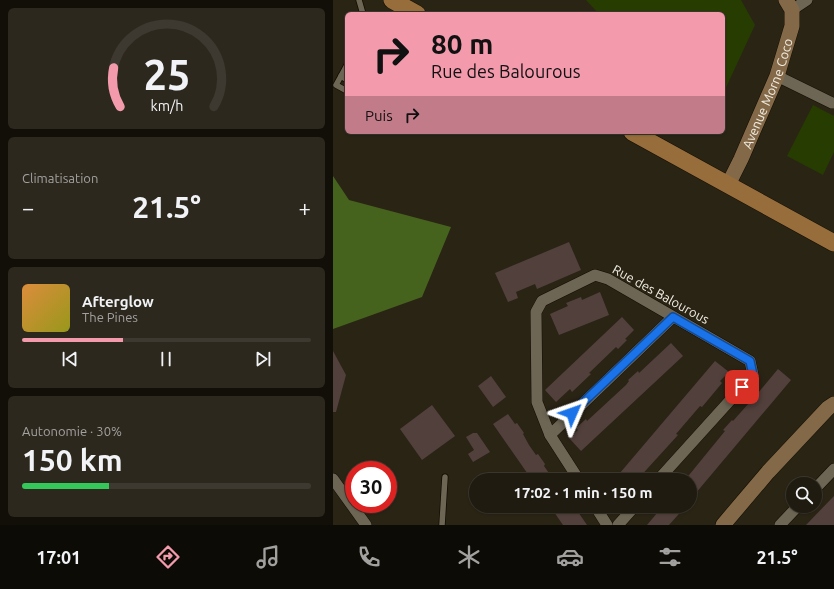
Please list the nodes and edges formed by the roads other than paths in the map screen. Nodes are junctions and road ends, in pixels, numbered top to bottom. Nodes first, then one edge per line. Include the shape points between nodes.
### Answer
1 (359, 0) edge
2 (392, 0) edge
3 (807, 0) edge
4 (789, 5) edge
5 (362, 12) edge
6 (413, 12) edge
7 (345, 69) edge
8 (341, 76) junction
9 (777, 76) junction
10 (345, 79) edge
11 (345, 90) edge
12 (834, 103) edge
13 (636, 134) edge
14 (728, 185) junction
15 (834, 243) edge
16 (673, 317) junction
17 (834, 404) edge
18 (550, 435) junction
19 (834, 469) edge
20 (574, 473) edge
21 (665, 473) edge
22 (445, 477) dead end
23 (333, 479) edge
24 (822, 482) edge
25 (599, 513) edge
26 (629, 513) edge
27 (791, 513) edge
28 (366, 525) edge
29 (442, 525) edge
30 (607, 525) edge
31 (618, 525) edge
32 (723, 525) edge
33 (780, 525) edge

1 - 5 lane
2 - 6 main road
3 - 4 street
4 - 9 street, Avenue Morne Coco via 792,26
7 - 8 lane
8 - 10 lane
8 - 11 lane via 336,85
9 - 12 street
9 - 14 street, Avenue Morne Coco
13 - 14 main road
14 - 15 main road
16 - 18 street
16 - 18 street, Rue des Balourous via 608,279 595,275 542,301 536,312 537,402
16 - 21 street, Rue des Balourous via 750,361 753,375
17 - 32 street
18 - 20 street, Rue des Balourous
19 - 24 street
22 - 29 lane
23 - 28 street
25 - 30 street
26 - 31 street
27 - 33 street

